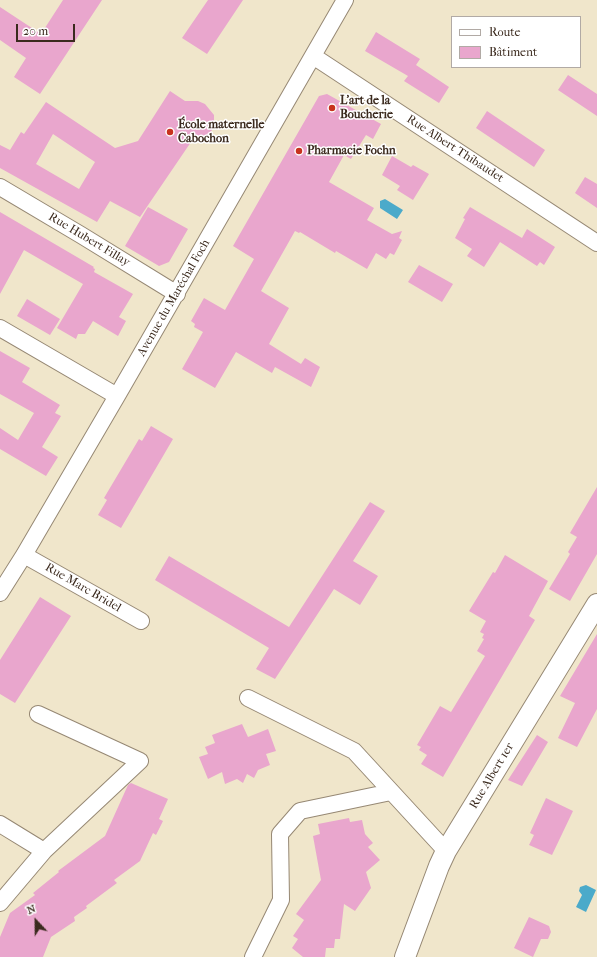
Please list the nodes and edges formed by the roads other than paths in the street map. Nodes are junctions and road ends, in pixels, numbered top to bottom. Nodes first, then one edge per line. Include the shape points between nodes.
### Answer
1 (345, 0) edge
2 (313, 56) junction
3 (0, 187) edge
4 (597, 243) edge
5 (177, 294) junction
6 (0, 328) edge
7 (118, 396) junction
8 (24, 555) junction
9 (0, 593) edge
10 (597, 604) edge
11 (141, 622) dead end
12 (248, 698) dead end
13 (38, 714) dead end
14 (391, 792) junction
15 (0, 824) edge
16 (44, 851) junction
17 (446, 851) junction
18 (0, 903) edge
19 (253, 957) edge
20 (405, 957) edge

1 - 2 street, Avenue du Maréchal Foch
2 - 4 street, Rue Albert Thibaudet
2 - 5 street, Avenue du Maréchal Foch
3 - 5 street, Rue Hubert Fillay
5 - 7 street, Avenue du Maréchal Foch
6 - 7 street
7 - 8 street, Avenue du Maréchal Foch
8 - 9 street, Avenue du Maréchal Foch
8 - 11 street, Rue Marc Bridel
10 - 17 street, Rue Albert 1er
12 - 14 street via 354,752
13 - 16 street via 140,761
14 - 17 street
14 - 19 street via 300,811 280,834 281,900
15 - 16 street
16 - 18 street
17 - 20 street, Rue Albert 1er

